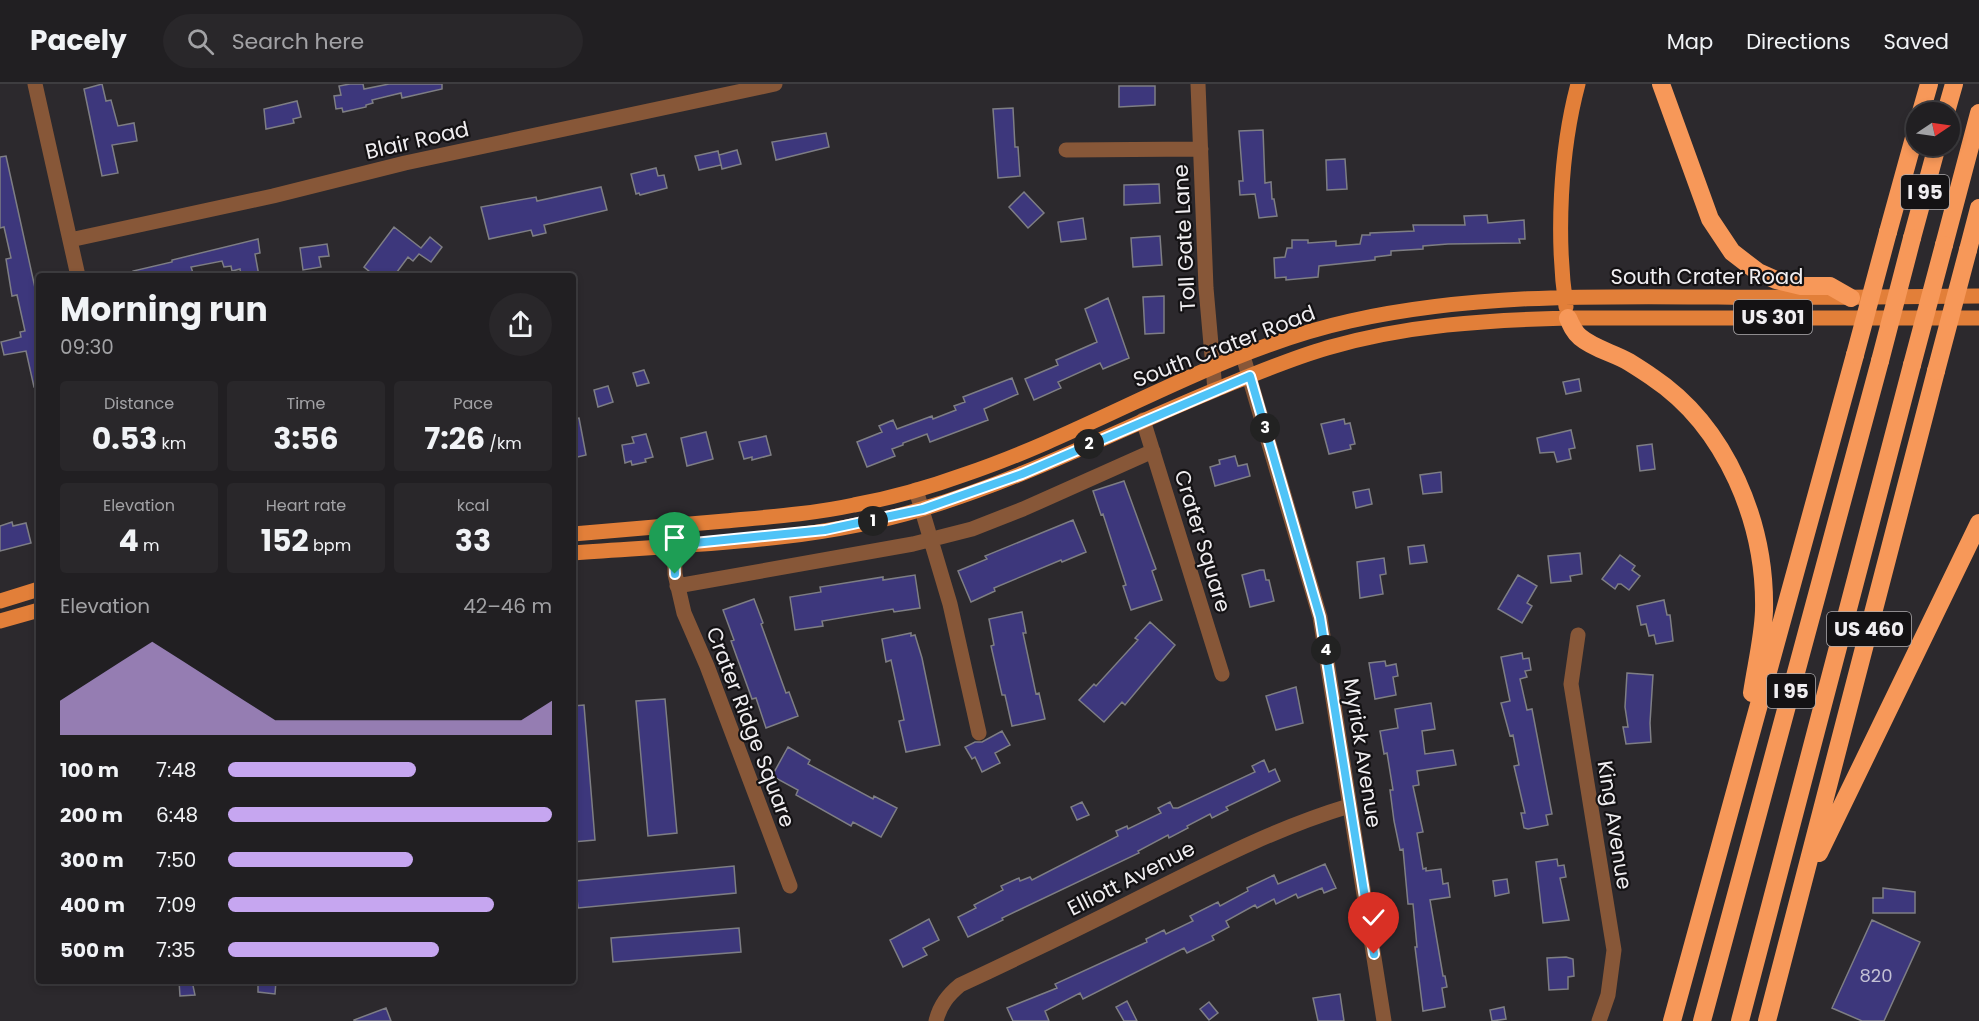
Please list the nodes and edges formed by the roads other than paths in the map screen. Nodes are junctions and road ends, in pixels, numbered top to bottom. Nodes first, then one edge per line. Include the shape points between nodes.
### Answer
1 (35, 84) edge
2 (775, 84) edge
3 (1198, 84) edge
4 (1578, 84) edge
5 (1661, 84) edge
6 (1929, 84) edge
7 (1954, 84) edge
8 (1924, 102) edge
9 (1949, 102) edge
10 (1979, 113) edge
11 (1201, 149) junction
12 (1066, 150) dead end
13 (1909, 156) edge
14 (1934, 156) edge
15 (1979, 208) edge
16 (70, 240) junction
17 (77, 273) edge
18 (1979, 296) edge
19 (1565, 298) junction
20 (1851, 298) junction
21 (1568, 318) junction
22 (1979, 318) edge
23 (1243, 356) junction
24 (1213, 368) junction
25 (1250, 376) junction
26 (1215, 390) junction
27 (1143, 420) junction
28 (1153, 451) junction
29 (916, 490) junction
30 (923, 509) junction
31 (1979, 524) edge
32 (576, 534) edge
33 (931, 540) junction
34 (674, 545) junction
35 (576, 553) edge
36 (677, 586) junction
37 (36, 590) edge
38 (0, 600) edge
39 (36, 611) edge
40 (0, 621) edge
41 (1578, 635) dead end
42 (1222, 674) dead end
43 (978, 733) dead end
44 (1736, 791) junction
45 (1350, 806) junction
46 (789, 886) dead end
47 (1802, 886) junction
48 (936, 1021) edge
49 (1384, 1021) edge
50 (1599, 1021) edge
51 (1672, 1021) edge
52 (1702, 1021) edge
53 (1740, 1021) edge
54 (1767, 1021) edge

1 - 16 street
2 - 16 street, Blair Road
3 - 11 street, Toll Gate Lane
4 - 19 main road via 1563,190
5 - 20 highway via 1710,219 1732,252 1776,280 1802,286 1830,286
6 - 8 highway
7 - 9 highway
10 - 53 highway, I 95, bridge
11 - 12 street
11 - 24 street, Toll Gate Lane
13 - 44 highway, bridge
14 - 52 highway, I 95, bridge
15 - 47 highway, US 460, bridge
16 - 17 street
18 - 20 main road, South Crater Road / US 301
19 - 20 main road, South Crater Road / US 301
19 - 21 main road
19 - 23 main road, South Crater Road / US 301 via 1413,308 1335,325
21 - 22 main road, South Crater Road / US 301
21 - 25 main road, South Crater Road / US 301 via 1473,321 1386,334 1327,348
21 - 44 highway via 1580,337 1629,362 1680,400 1720,450 1749,508 1762,566 1764,613
23 - 24 main road, South Crater Road / US 301
23 - 25 street, Myrick Avenue
24 - 26 street, Toll Gate Lane
24 - 29 main road, South Crater Road / US 301 via 970,473
25 - 26 main road, South Crater Road / US 301
25 - 45 street, Myrick Avenue via 1320,617
26 - 27 main road, South Crater Road / US 301
27 - 28 street, Crater Square
27 - 30 main road, South Crater Road / US 301 via 1022,474
28 - 33 street via 1023,509
28 - 42 street, Crater Square
29 - 30 street
29 - 32 main road, South Crater Road / US 301 via 819,512
30 - 33 street
30 - 34 main road, South Crater Road / US 301 via 825,530
31 - 47 highway
33 - 36 street
33 - 43 street via 950,604
34 - 35 main road, South Crater Road / US 301
34 - 36 street, Crater Ridge Square
36 - 46 street, Crater Ridge Square
37 - 38 main road
39 - 40 main road
41 - 50 street, King Avenue via 1571,684 1614,950 1608,995
44 - 51 highway
45 - 48 street, Elliott Avenue via 1300,820 1232,851 960,985 941,1005
45 - 49 street, Myrick Avenue
47 - 54 highway, US 460

